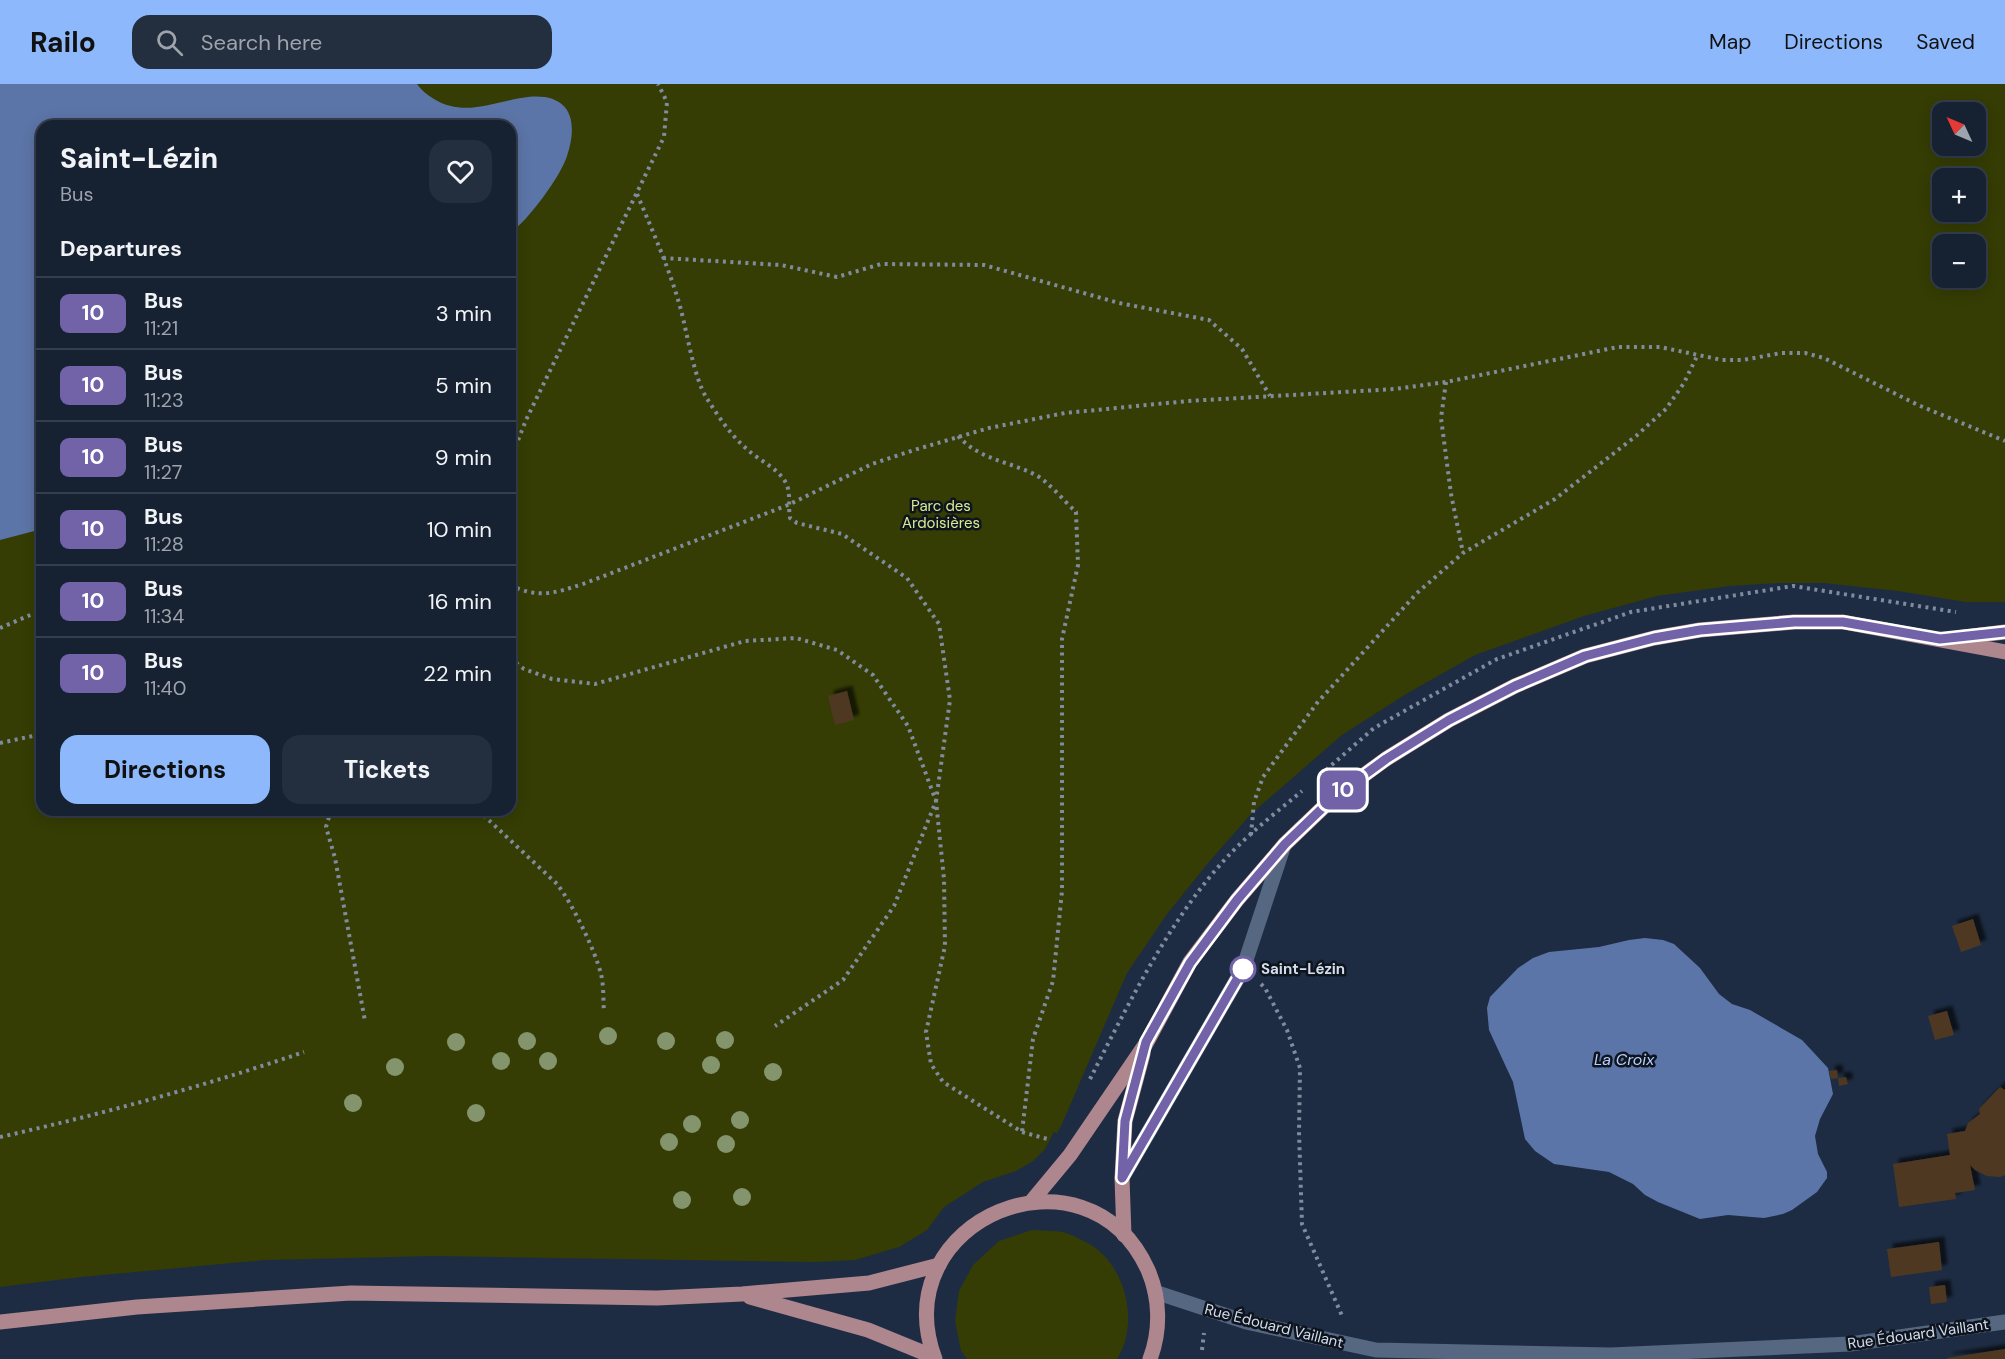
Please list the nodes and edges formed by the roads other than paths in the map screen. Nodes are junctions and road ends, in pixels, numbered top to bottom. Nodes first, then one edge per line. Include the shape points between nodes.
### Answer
1 (2005, 632) edge
2 (1940, 639) junction
3 (2005, 652) edge
4 (1285, 844) junction
5 (1146, 1042) junction
6 (1122, 1178) junction
7 (1031, 1202) junction
8 (1124, 1235) junction
9 (939, 1265) junction
10 (1155, 1292) junction
11 (742, 1294) junction
12 (0, 1322) edge
13 (2005, 1322) edge
14 (1612, 1357) edge
15 (934, 1358) edge
16 (1150, 1359) edge

1 - 2 main road
2 - 3 main road
2 - 4 main road via 1843,622 1794,622 1700,630 1585,656 1468,710 1386,759 1334,797
4 - 5 main road via 1190,963
4 - 6 street via 1243,969
5 - 6 main road via 1125,1121
5 - 7 main road via 1070,1155
6 - 8 main road
7 - 8 main road via 1081,1208
7 - 9 main road via 1004,1208 980,1220 957,1240
8 - 10 main road via 1140,1256
9 - 11 main road via 869,1282
9 - 15 main road via 927,1310
10 - 14 street, Rue Édouard Vaillant via 1246,1322 1376,1350
10 - 16 main road via 1157,1329
11 - 12 main road via 657,1298 351,1293 137,1307
11 - 15 main road via 868,1330
13 - 14 street, Rue Édouard Vaillant via 1850,1344

